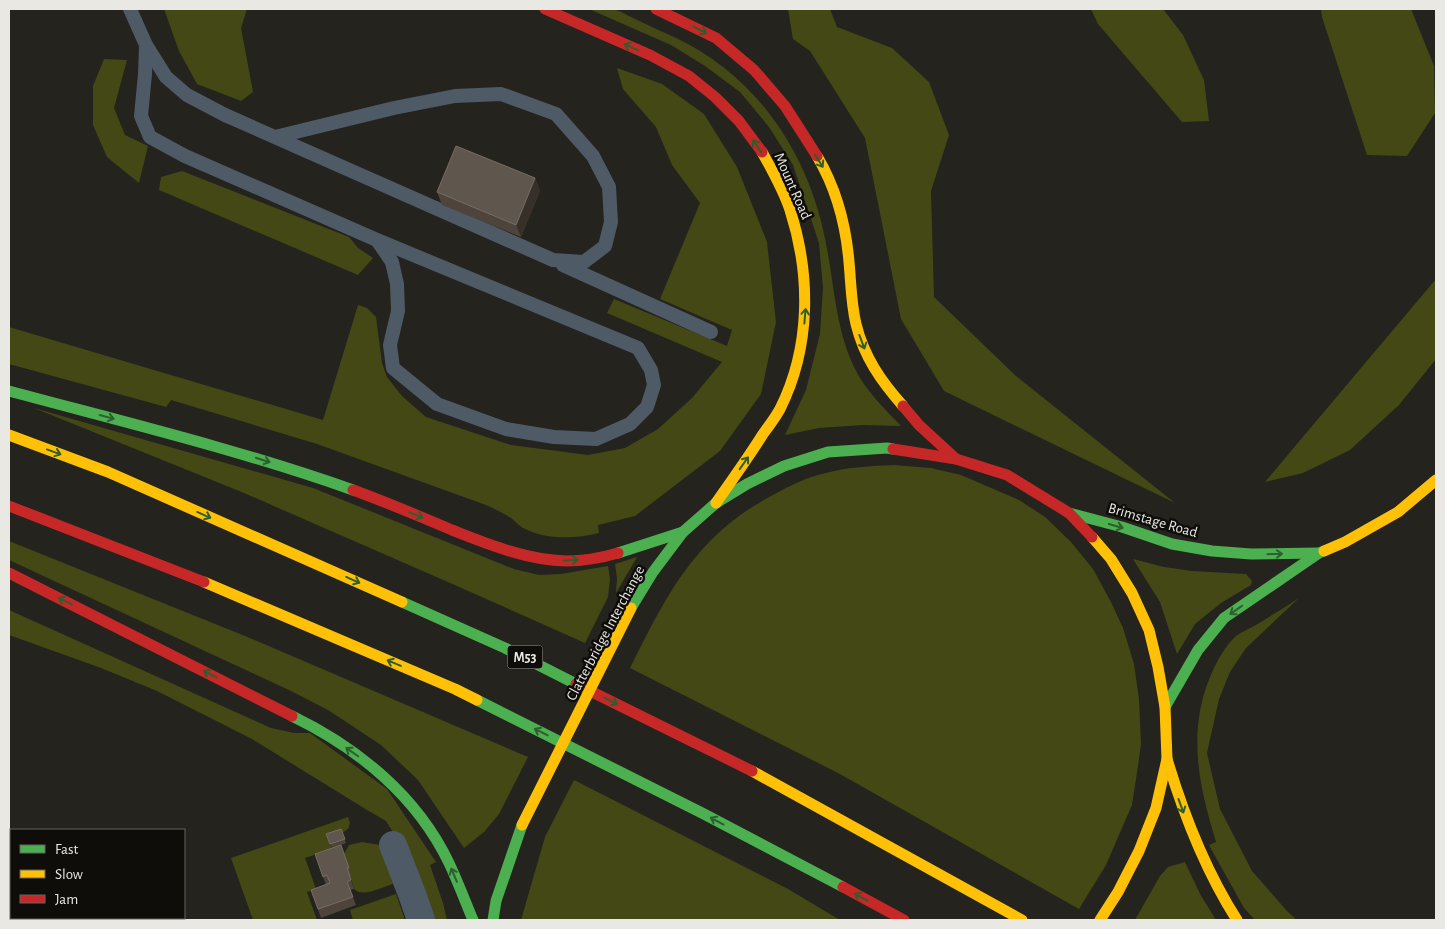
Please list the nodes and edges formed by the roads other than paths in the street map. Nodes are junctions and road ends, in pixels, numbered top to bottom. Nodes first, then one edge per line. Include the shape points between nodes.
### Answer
1 (130, 9) edge
2 (545, 9) edge
3 (656, 9) edge
4 (146, 45) junction
5 (275, 137) junction
6 (377, 240) junction
7 (553, 260) junction
8 (711, 332) dead end
9 (9, 391) edge
10 (9, 435) edge
11 (956, 459) junction
12 (1436, 480) edge
13 (716, 503) junction
14 (9, 506) edge
15 (1069, 513) junction
16 (683, 532) junction
17 (1320, 553) junction
18 (9, 573) edge
19 (1165, 707) junction
20 (1167, 759) junction
21 (393, 846) dead end
22 (421, 920) edge
23 (473, 920) edge
24 (493, 920) edge
25 (904, 920) edge
26 (1022, 920) edge
27 (1100, 920) edge
28 (1237, 920) edge

1 - 4 lane
13 -> 2 main road, Mount Road via 780,408 799,353 805,316 805,281 796,227 775,174 758,146 722,103 664,61
3 -> 11 main road, Mount Road via 716,38 754,70 785,106 825,170 841,212 854,317 875,371 919,425
4 - 5 lane via 166,77 187,96
4 - 6 lane via 141,116 150,137
5 - 7 lane
5 - 7 lane via 455,96 501,94 556,114 593,156 609,187 611,222 604,246 584,262
6 - 6 lane via 638,348 651,370 654,385 647,407 630,424 596,439 554,437 506,429 437,404 393,368 390,345 398,311 397,284 392,262
7 - 8 lane
9 -> 16 main road via 266,461 340,485 521,555 567,561 590,559
10 -> 26 main road, M53 via 108,472 505,648 768,779
11 - 13 main road, Clatterbridge Interchange via 888,448 828,452 784,466
11 - 15 main road, Clatterbridge Interchange via 1007,475
12 - 17 main road, Brimstage Road via 1398,512
13 - 16 main road, Clatterbridge Interchange
25 -> 14 main road via 702,813 454,689 176,570
15 -> 17 main road, Brimstage Road via 1172,544 1212,551
15 - 19 main road, Clatterbridge Interchange via 1111,559 1132,593 1149,630
16 - 24 main road, Clatterbridge Interchange, bridge via 653,572 632,608 522,825 496,901
17 -> 19 main road, Brimstage Road via 1224,618 1198,650
23 -> 18 main road via 449,863 418,812 372,766 315,727
19 - 20 main road, Clatterbridge Interchange
20 - 27 main road, Clatterbridge Interchange via 1156,808 1139,851
20 -> 28 main road via 1179,802 1204,863
21 - 22 street

